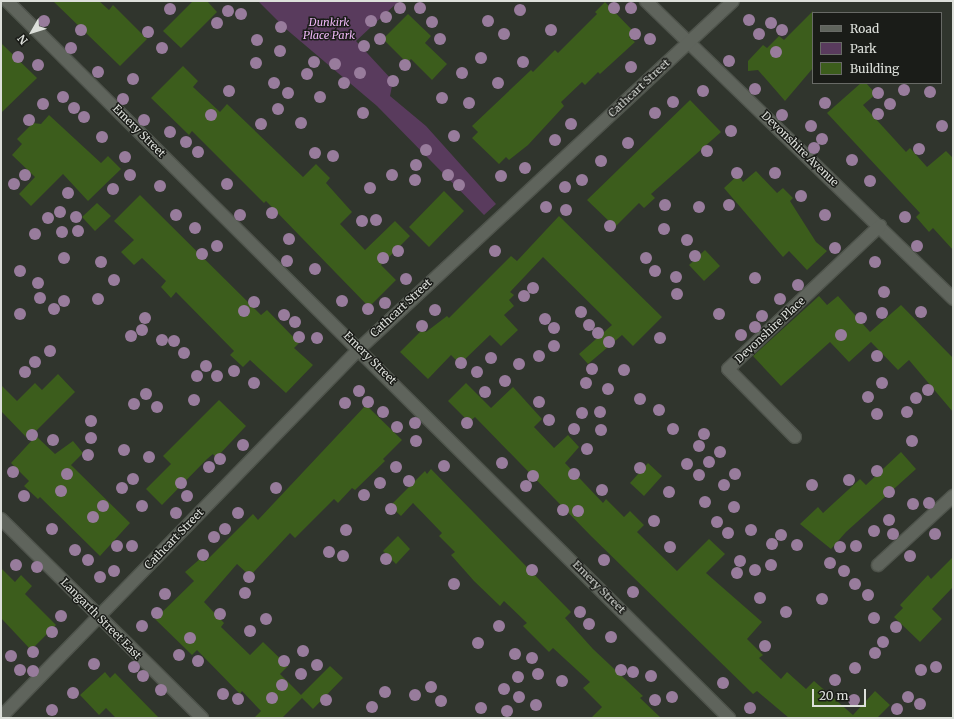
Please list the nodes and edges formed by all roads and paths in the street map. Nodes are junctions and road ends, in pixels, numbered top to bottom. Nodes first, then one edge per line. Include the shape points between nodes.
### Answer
1 (7, 1) edge
2 (646, 1) edge
3 (733, 1) edge
4 (688, 42) junction
5 (880, 226) junction
6 (953, 299) edge
7 (360, 348) junction
8 (795, 437) dead end
9 (953, 496) edge
10 (1, 519) edge
11 (878, 565) dead end
12 (98, 617) junction
13 (1, 717) edge
14 (202, 718) edge
15 (729, 718) edge

1 - 7 street, Emery Street
2 - 4 street, Devonshire Avenue
3 - 4 street, Cathcart Street
4 - 5 street, Devonshire Avenue
4 - 7 street, Cathcart Street
5 - 6 street, Devonshire Avenue
5 - 8 street, Devonshire Place via 728,369
7 - 12 street, Cathcart Street
7 - 15 street, Emery Street
9 - 11 street
10 - 12 street, Langarth Street East
12 - 13 street, Cathcart Street
12 - 14 street, Langarth Street East

